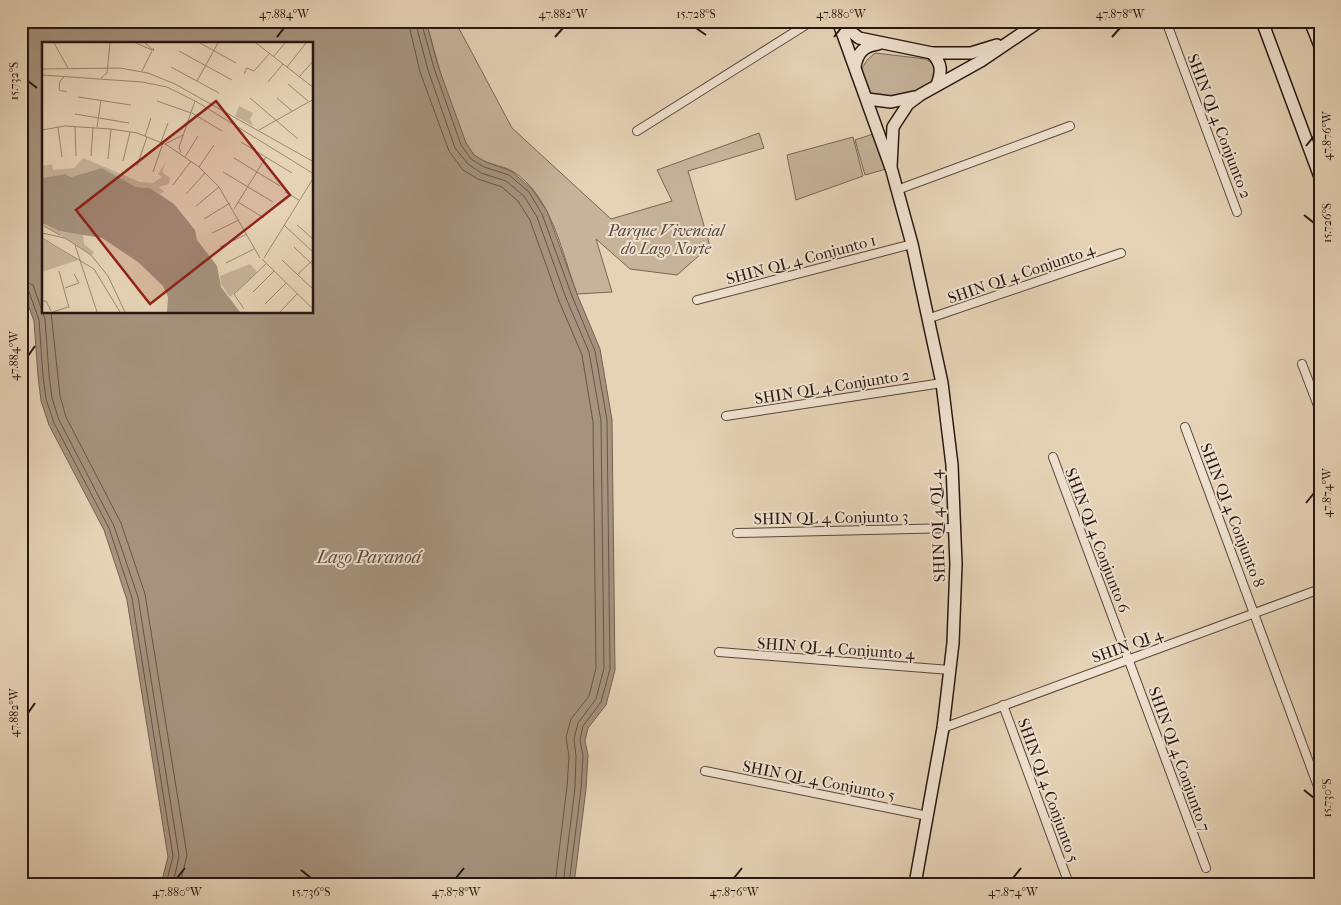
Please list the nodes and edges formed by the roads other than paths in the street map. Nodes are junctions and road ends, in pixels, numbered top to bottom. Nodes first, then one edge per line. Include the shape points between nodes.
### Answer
1 (812, 21) edge
2 (839, 21) edge
3 (1040, 21) edge
4 (1166, 21) edge
5 (1262, 21) edge
6 (1310, 21) edge
7 (882, 43) junction
8 (1004, 43) junction
9 (1320, 46) edge
10 (932, 53) junction
11 (855, 66) junction
12 (937, 85) junction
13 (920, 95) junction
14 (867, 99) junction
15 (1070, 126) dead end
16 (636, 132) dead end
17 (892, 171) junction
18 (1320, 177) edge
19 (897, 190) junction
20 (1237, 212) dead end
21 (912, 244) junction
22 (1121, 253) dead end
23 (697, 300) dead end
24 (930, 318) junction
25 (1302, 364) dead end
26 (942, 383) junction
27 (1320, 411) edge
28 (726, 416) dead end
29 (1184, 427) dead end
30 (1053, 457) dead end
31 (955, 528) junction
32 (737, 534) dead end
33 (1320, 589) edge
34 (1255, 614) junction
35 (719, 652) dead end
36 (1128, 660) junction
37 (950, 670) junction
38 (1003, 705) junction
39 (943, 728) junction
40 (705, 772) dead end
41 (1320, 792) edge
42 (928, 816) junction
43 (1206, 868) dead end
44 (915, 884) edge
45 (1069, 884) edge

1 - 16 street
2 - 7 street, SHIN QI 4/QL 4 via 854,35
2 - 11 street, SHIN QI 4/QL 4
3 - 8 street, SHIN QI 4/QL 4
4 - 20 street, SHIN QI 4 Conjunto 2
5 - 18 street
6 - 9 street
7 - 10 street, SHIN QI 4/QL 4
7 - 11 street via 866,47
8 - 10 street, SHIN QI 4/QL 4 via 971,53
8 - 12 street, SHIN QI 4/QL 4 via 981,61
10 - 12 street via 941,64
11 - 14 street, SHIN QI 4/QL 4
12 - 13 street, SHIN QI 4/QL 4
13 - 14 street via 891,102
13 - 17 street, SHIN QI 4/QL 4 via 903,110 893,127
14 - 17 street, SHIN QI 4/QL 4
15 - 19 street
17 - 19 street, SHIN QI 4/QL 4
19 - 21 street, SHIN QI 4/QL 4
21 - 23 street, SHIN QL 4 Conjunto 1
21 - 24 street, SHIN QI 4/QL 4
22 - 24 street, SHIN QI 4 Conjunto 4
24 - 26 street, SHIN QI 4/QL 4
25 - 27 street
26 - 28 street, SHIN QL 4 Conjunto 2
26 - 31 street, SHIN QI 4/QL 4 via 952,458
29 - 34 street, SHIN QI 4 Conjunto 8
30 - 36 street, SHIN QI 4 Conjunto 6
31 - 32 street, SHIN QL 4 Conjunto 3
31 - 37 street, SHIN QI 4/QL 4 via 955,605
33 - 34 street, SHIN QI 4
34 - 36 street, SHIN QI 4
34 - 41 street, SHIN QI 4 Conjunto 8
35 - 37 street, SHIN QL 4 Conjunto 4
36 - 38 street, SHIN QI 4
36 - 43 street, SHIN QI 4 Conjunto 7
37 - 39 street, SHIN QI 4/QL 4
38 - 39 street, SHIN QI 4
38 - 45 street, SHIN QI 4 Conjunto 5
39 - 42 street, SHIN QI 4/QL 4
40 - 42 street, SHIN QL 4 Conjunto 5
42 - 44 street, SHIN QI 4/QL 4

